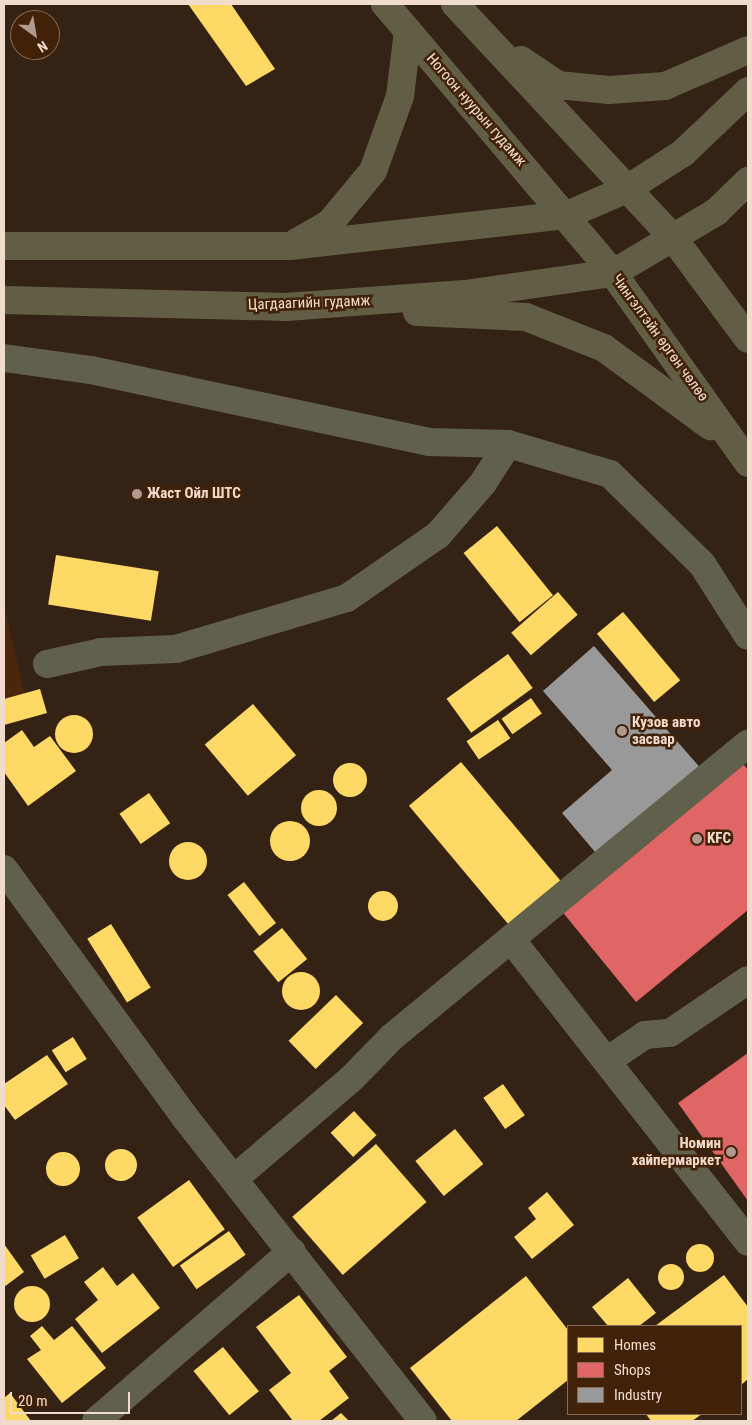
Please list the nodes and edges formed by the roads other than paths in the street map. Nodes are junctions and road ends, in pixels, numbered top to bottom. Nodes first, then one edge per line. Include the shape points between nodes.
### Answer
1 (385, 4) edge
2 (455, 4) edge
3 (476, 29) junction
4 (408, 31) junction
5 (748, 50) edge
6 (748, 92) edge
7 (748, 181) edge
8 (627, 189) junction
9 (567, 215) junction
10 (674, 239) junction
11 (4, 246) edge
12 (290, 246) junction
13 (613, 273) junction
14 (4, 300) edge
15 (286, 306) junction
16 (748, 340) edge
17 (4, 358) edge
18 (508, 444) junction
19 (746, 459) edge
20 (748, 636) edge
21 (47, 664) dead end
22 (748, 744) edge
23 (4, 869) edge
24 (513, 942) junction
25 (748, 980) edge
26 (607, 1061) junction
27 (235, 1178) junction
28 (748, 1242) edge
29 (292, 1251) junction
30 (96, 1421) edge
31 (423, 1421) edge

1 - 4 main road, Ногоон нуурын гудамж
2 - 3 main road
3 - 5 main road via 558,85 610,90 665,86
3 - 8 main road
4 - 9 main road, Ногоон нуурын гудамж
4 - 12 main road via 400,96 373,171 330,223
6 - 8 main road via 683,153
7 - 10 main road via 716,212
8 - 9 main road
8 - 10 main road
9 - 12 main road
9 - 13 main road, Чингэлтэйн өргөн чөлөө
10 - 13 main road
10 - 16 main road
11 - 12 main road
13 - 15 main road, Цагдаагийн гудамж via 465,294
13 - 19 main road, Чингэлтэйн өргөн чөлөө
14 - 15 main road, Цагдаагийн гудамж
15 - 19 main road via 526,317 604,348 680,400
17 - 18 street via 91,370 429,442
18 - 20 street via 610,474 702,564
18 - 21 street via 483,483 438,535 347,598 176,649 101,652
22 - 24 street
23 - 27 street via 184,1116
24 - 26 street
24 - 27 street via 392,1037 351,1079
25 - 26 street via 670,1033 645,1035
26 - 28 street
27 - 29 street
29 - 30 street
29 - 31 street

